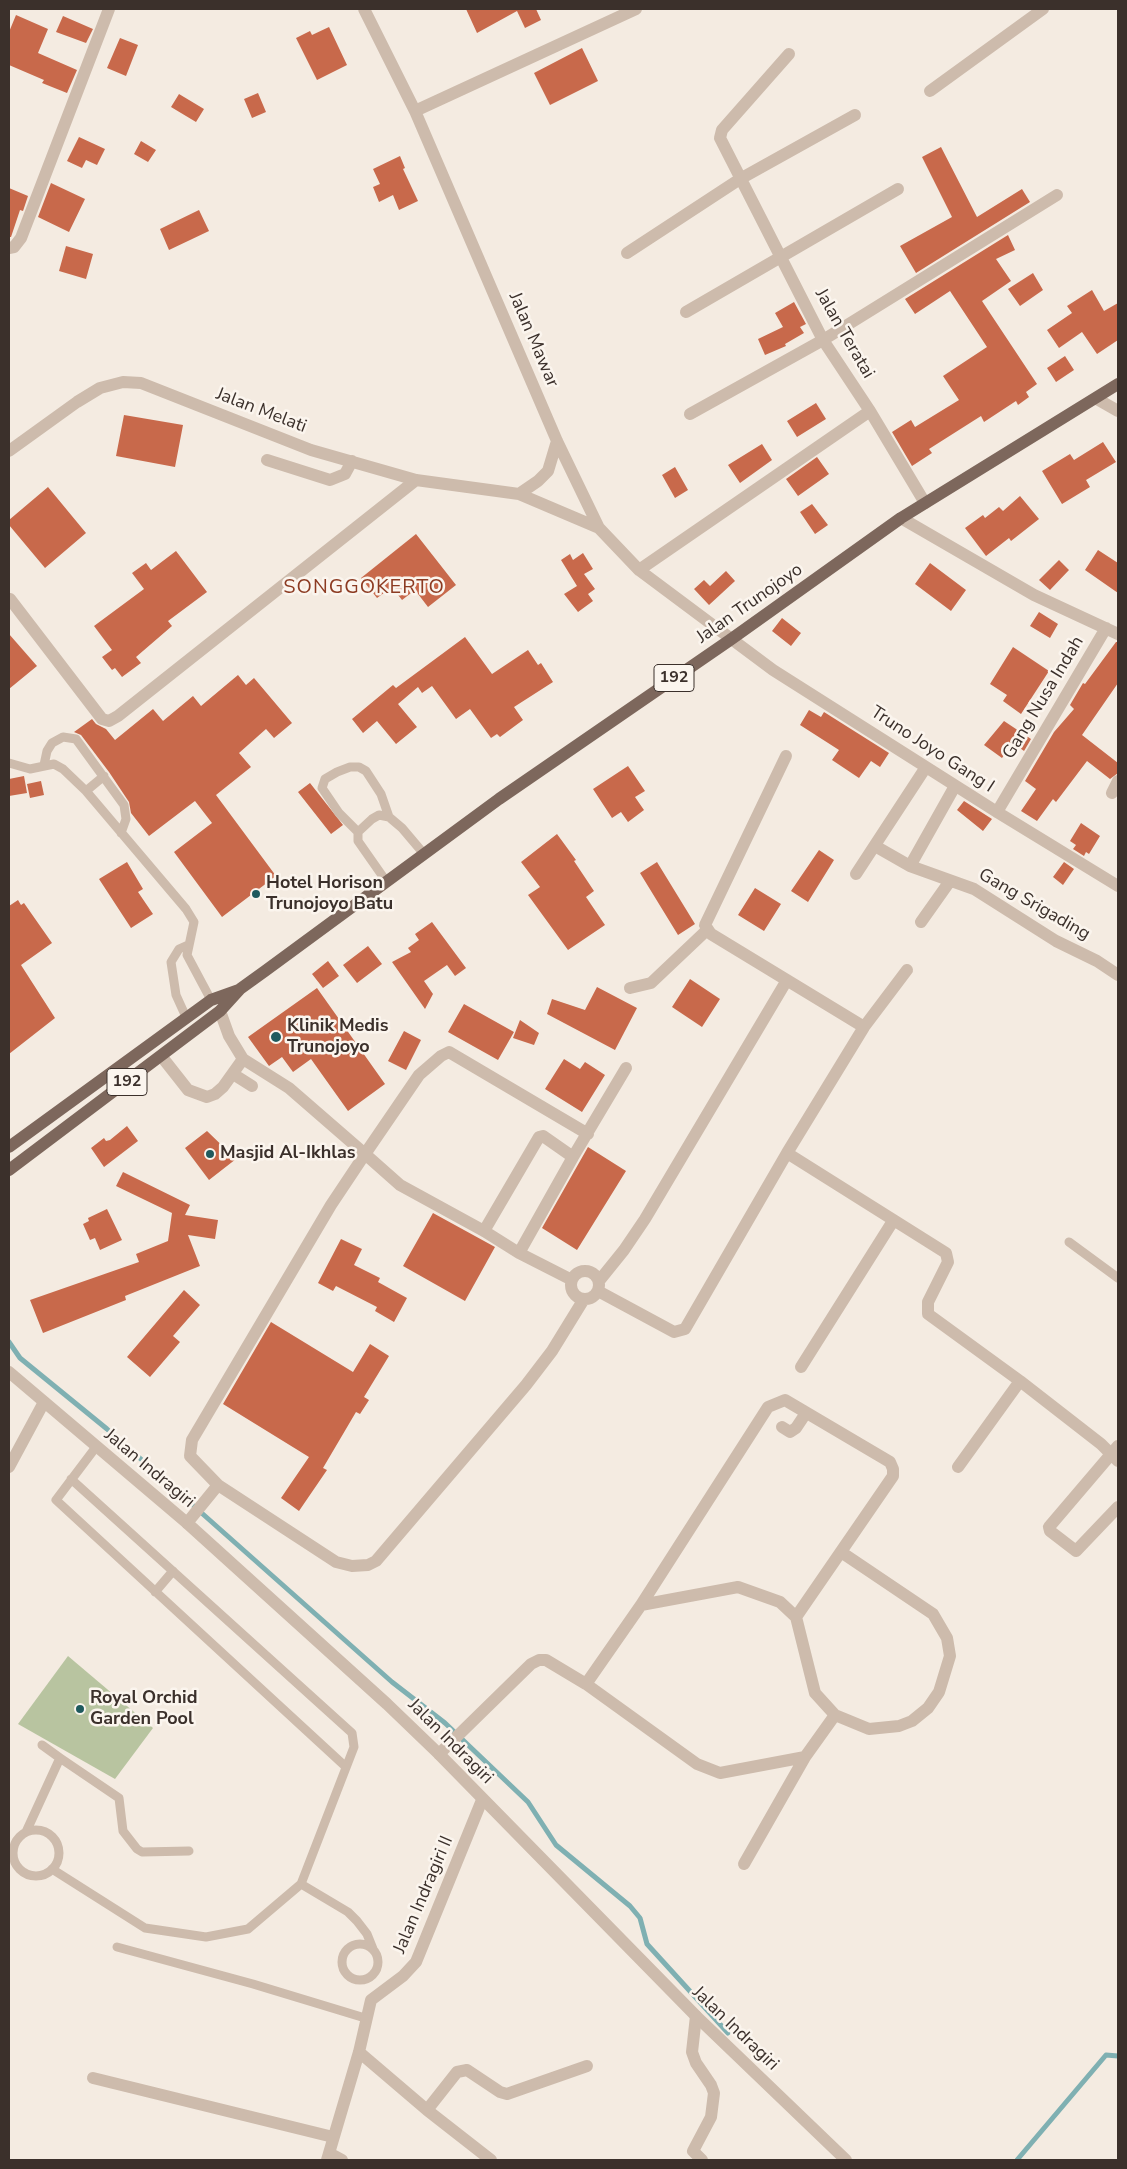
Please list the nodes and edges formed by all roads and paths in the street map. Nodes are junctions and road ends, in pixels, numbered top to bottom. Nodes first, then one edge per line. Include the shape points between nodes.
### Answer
1 (109, 9) edge
2 (364, 9) edge
3 (636, 9) edge
4 (1042, 9) edge
5 (789, 54) dead end
6 (930, 91) dead end
7 (415, 111) junction
8 (855, 115) dead end
9 (740, 180) junction
10 (898, 190) dead end
11 (1057, 195) dead end
12 (9, 248) edge
13 (627, 253) dead end
14 (782, 258) junction
15 (686, 312) dead end
16 (824, 340) junction
17 (1118, 384) edge
18 (1097, 399) junction
19 (870, 411) junction
20 (1118, 411) edge
21 (690, 414) dead end
22 (558, 441) junction
23 (9, 451) edge
24 (267, 460) dead end
25 (352, 462) junction
26 (416, 480) junction
27 (519, 494) junction
28 (925, 503) junction
29 (901, 518) junction
30 (599, 528) junction
31 (639, 570) junction
32 (10, 599) dead end
33 (1106, 628) junction
34 (1118, 634) edge
35 (730, 640) junction
36 (786, 756) dead end
37 (9, 763) edge
38 (44, 764) junction
39 (926, 767) junction
40 (104, 776) junction
41 (1118, 781) edge
42 (955, 786) junction
43 (86, 791) junction
44 (1112, 793) dead end
45 (997, 812) junction
46 (389, 816) junction
47 (358, 832) junction
48 (121, 833) junction
49 (875, 846) junction
50 (424, 854) junction
51 (910, 866) junction
52 (856, 874) dead end
53 (950, 881) junction
54 (386, 882) junction
55 (1118, 886) edge
56 (922, 922) dead end
57 (707, 930) junction
58 (188, 945) junction
59 (907, 970) dead end
60 (1118, 975) edge
61 (787, 980) junction
62 (630, 988) dead end
63 (240, 989) junction
64 (211, 1000) junction
65 (220, 1012) junction
66 (186, 1017) junction
67 (864, 1027) junction
68 (162, 1057) junction
69 (244, 1058) junction
70 (626, 1068) dead end
71 (233, 1074) junction
72 (252, 1086) dead end
73 (588, 1134) junction
74 (9, 1147) edge
75 (787, 1153) junction
76 (365, 1154) junction
77 (572, 1157) junction
78 (9, 1170) edge
79 (893, 1221) junction
80 (484, 1231) junction
81 (1069, 1242) dead end
82 (519, 1253) junction
83 (1118, 1278) edge
84 (572, 1280) junction
85 (599, 1286) junction
86 (584, 1299) junction
87 (801, 1367) dead end
88 (9, 1372) edge
89 (1020, 1381) junction
90 (44, 1402) junction
91 (806, 1413) junction
92 (782, 1427) dead end
93 (96, 1447) junction
94 (1116, 1454) edge
95 (9, 1467) edge
96 (958, 1467) dead end
97 (71, 1479) junction
98 (216, 1487) junction
99 (1118, 1507) edge
100 (190, 1518) junction
101 (841, 1552) junction
102 (173, 1571) junction
103 (155, 1592) junction
104 (641, 1605) junction
105 (796, 1617) junction
106 (586, 1684) junction
107 (835, 1715) junction
108 (42, 1745) dead end
109 (440, 1754) junction
110 (805, 1757) junction
111 (60, 1758) junction
112 (346, 1767) junction
113 (482, 1800) junction
114 (26, 1832) junction
115 (189, 1851) dead end
116 (744, 1864) dead end
117 (52, 1869) junction
118 (301, 1884) junction
119 (117, 1947) dead end
120 (372, 1949) junction
121 (696, 2016) junction
122 (366, 2018) junction
123 (359, 2052) junction
124 (587, 2066) dead end
125 (93, 2078) dead end
126 (427, 2110) junction
127 (333, 2137) junction
128 (328, 2157) edge
129 (695, 2157) edge
130 (342, 2160) edge
131 (491, 2160) edge
132 (846, 2160) edge

1 - 12 street via 21,238
2 - 7 street, Jalan Mawar
3 - 7 street
4 - 6 street
5 - 9 street, Jalan Teratai via 720,134
7 - 22 street, Jalan Mawar
8 - 9 street
9 - 13 street
9 - 14 street, Jalan Teratai
10 - 14 street
11 - 16 street
14 - 15 street
14 - 16 street, Jalan Teratai
16 - 19 street, Jalan Teratai
16 - 21 street
17 - 18 main road, Jalan Trunojoyo / 192
18 - 20 street
18 - 28 main road, Jalan Trunojoyo / 192
19 - 28 street, Jalan Teratai
19 - 31 street
22 - 27 street via 548,471
22 - 30 street, Jalan Mawar
23 - 25 street, Jalan Melati via 100,388 123,382 141,383 311,450
24 - 25 street via 330,480 345,474
25 - 26 street, Jalan Melati
26 - 27 street, Jalan Melati
26 - 32 street via 109,720 102,719
27 - 30 street, Jalan Melati
28 - 29 main road, Jalan Trunojoyo / 192
29 - 33 street via 1034,595
29 - 35 main road, Jalan Trunojoyo / 192
30 - 31 street, Jalan Mawar
31 - 35 street, Jalan Mawar
33 - 34 street
33 - 45 street, Gang Nusa Indah
35 - 39 street, Truno Joyo Gang I
35 - 50 main road, Jalan Trunojoyo / 192
36 - 57 street via 705,925
37 - 38 lane via 30,769
38 - 40 lane via 52,743 70,736 76,739
38 - 43 lane via 54,764 63,769
39 - 42 street, Truno Joyo Gang I
39 - 49 street
40 - 43 lane
40 - 48 lane via 124,805 126,819
41 - 44 street
42 - 45 street, Truno Joyo Gang I
42 - 51 street
43 - 48 lane
45 - 55 street, Truno Joyo Gang I
46 - 47 lane via 379,815
46 - 47 lane via 381,794 366,771 350,767 337,772 325,779 322,788 339,813
46 - 50 lane
47 - 54 lane via 358,841
48 - 58 lane via 191,916 194,922
49 - 51 street, Gang Srigading
49 - 52 street
50 - 54 main road, Jalan Trunojoyo / 192
51 - 53 street, Gang Srigading
53 - 56 street
53 - 60 street, Gang Srigading via 986,896 1056,941
54 - 63 main road, Jalan Trunojoyo / 192
57 - 61 street
57 - 62 street via 651,983
58 - 64 lane via 187,955
58 - 66 lane via 179,949 171,962 176,996
59 - 67 street
61 - 67 street
61 - 85 street via 641,1225
63 - 64 main road, Jalan Trunojoyo / 192
63 - 65 main road, Jalan Trunojoyo / 192
64 - 66 main road, Jalan Trunojoyo / 192
65 - 68 main road, Jalan Trunojoyo / 192
65 - 69 street via 229,1036
66 - 74 main road, Jalan Trunojoyo / 192
67 - 75 street
68 - 71 street via 177,1079 198,1095 207,1097 215,1094
68 - 78 main road, Jalan Trunojoyo / 192
69 - 71 street
69 - 76 street via 289,1088
70 - 73 street
71 - 72 street
73 - 76 street via 449,1052 419,1075
73 - 77 street
75 - 79 street
75 - 85 street via 685,1330 674,1332
76 - 80 street via 400,1185
76 - 98 street via 192,1440 190,1456
77 - 80 street via 543,1136 539,1137
77 - 82 street
79 - 87 street
79 - 89 street via 946,1253 949,1258 928,1302 928,1314
80 - 82 street
81 - 83 lane
82 - 84 street
84 - 85 street via 577,1273 586,1271 594,1274
84 - 86 street via 571,1289
85 - 86 street via 593,1297
86 - 98 street via 552,1351 526,1385 376,1561 352,1566 336,1562
88 - 90 street, Jalan Indragiri
89 - 94 street
89 - 96 street
90 - 93 street, Jalan Indragiri
90 - 95 street
91 - 92 street via 790,1432
91 - 101 street via 890,1462 893,1469 893,1476
91 - 104 street via 785,1400 768,1408
93 - 97 lane
93 - 100 street, Jalan Indragiri
94 - 99 street via 1049,1527 1050,1531 1076,1551
97 - 102 lane
97 - 103 lane via 56,1500
98 - 100 street
100 - 109 street, Jalan Indragiri
101 - 105 street
101 - 107 street via 933,1614 947,1638 950,1656 940,1692 912,1721 899,1726 869,1729
102 - 103 lane
102 - 112 lane via 352,1733 354,1747
103 - 112 lane
104 - 105 street via 738,1587 780,1602
104 - 106 street
105 - 107 street via 812,1686
106 - 109 street via 546,1660 539,1660
106 - 110 street via 711,1771 720,1773
107 - 110 street
108 - 111 lane
109 - 113 street, Jalan Indragiri
110 - 116 street
111 - 114 lane
111 - 115 lane via 119,1798 123,1831 137,1849 142,1852
112 - 118 lane
113 - 121 street, Jalan Indragiri
113 - 122 street, Jalan Indragiri II via 419,1957 403,1976 373,1996
114 - 117 lane via 37,1830 55,1840 58,1860
114 - 117 lane via 14,1847 13,1858 17,1867 34,1876 44,1875
117 - 118 lane via 145,1928 206,1937 248,1929
118 - 120 lane via 352,1917 367,1934
119 - 122 lane
120 - 120 lane via 378,1958 378,1968 372,1977 362,1981 352,1979 344,1972 345,1952 363,1944
121 - 129 street via 692,2052 711,2085 714,2099 711,2117
121 - 132 street, Jalan Indragiri
122 - 123 street, Jalan Indragiri II
123 - 126 street
123 - 127 street, Jalan Indragiri II
124 - 126 street via 507,2094 462,2069
125 - 127 street
126 - 131 street
127 - 128 street, Jalan Indragiri II
128 - 130 street

